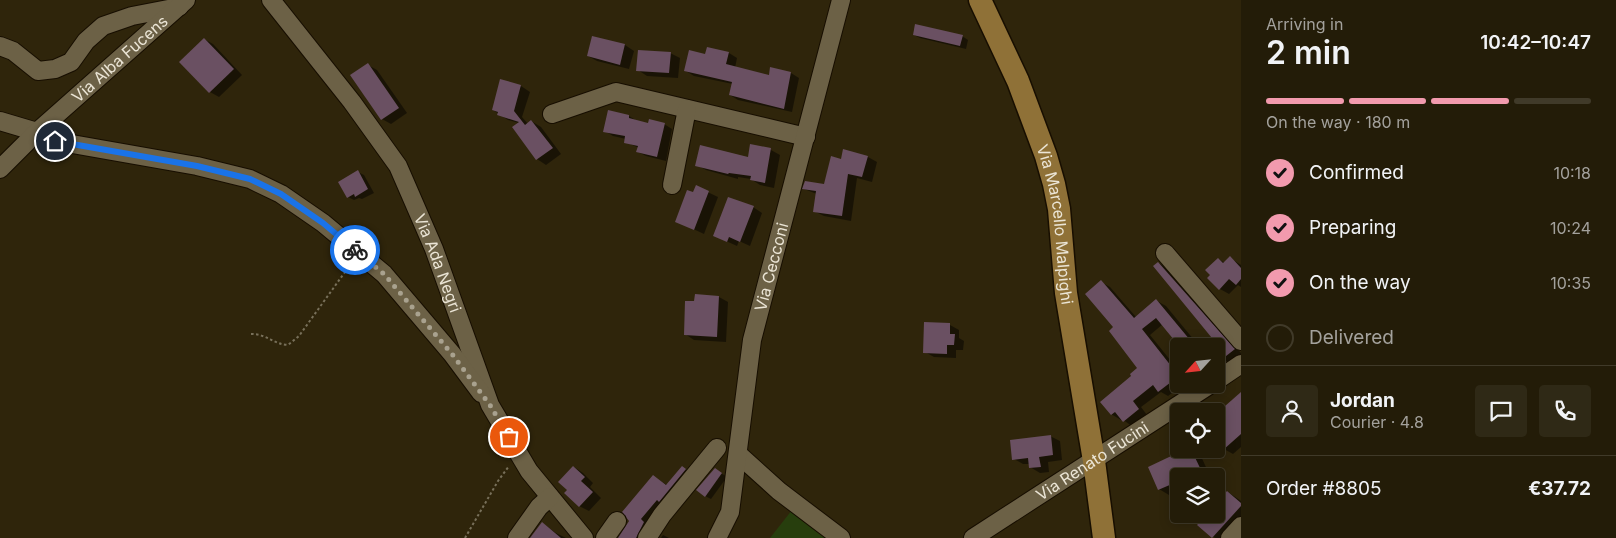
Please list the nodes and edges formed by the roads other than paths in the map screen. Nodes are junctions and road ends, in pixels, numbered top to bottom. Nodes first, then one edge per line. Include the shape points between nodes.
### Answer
1 (271, 0) edge
2 (842, 0) edge
3 (980, 0) edge
4 (182, 4) edge
5 (0, 46) edge
6 (687, 109) junction
7 (552, 114) dead end
8 (0, 121) edge
9 (35, 134) junction
10 (806, 136) junction
11 (0, 169) edge
12 (672, 185) dead end
13 (1166, 253) dead end
14 (1241, 341) edge
15 (1241, 364) edge
16 (1225, 375) edge
17 (1198, 393) edge
18 (490, 405) junction
19 (717, 448) dead end
20 (738, 454) junction
21 (1094, 461) junction
22 (550, 497) junction
23 (617, 521) dead end
24 (1241, 526) edge
25 (579, 537) edge
26 (517, 538) edge
27 (605, 538) edge
28 (647, 538) edge
29 (717, 538) edge
30 (841, 538) edge
31 (973, 538) edge
32 (1104, 538) edge
33 (1230, 538) edge

1 - 18 street, Via Ada Negri via 398,166 434,249
2 - 10 street, Via Cecconi
3 - 21 main road, Via Marcello Malpighi via 1018,81 1054,184 1066,293
4 - 5 street via 103,26 86,41 71,62 56,69 38,71 13,51
4 - 9 street, Via Alba Fucens
6 - 7 street via 616,92
6 - 10 street
6 - 12 street
8 - 9 street
9 - 11 street, Via Alba Fucens
9 - 18 street via 65,143 197,166 250,179 281,194 323,223 384,274 452,354
10 - 20 street, Via Cecconi via 752,340
13 - 14 street
15 - 16 street
17 - 21 street, Via Renato Fucini
18 - 22 street, Via Ada Negri via 529,471
19 - 28 street
20 - 29 street, Via Cecconi via 730,512
20 - 30 street via 778,491
21 - 31 street, Via Renato Fucini
21 - 32 main road, Via Marcello Malpighi
22 - 25 street, Via Ada Negri
22 - 26 street
23 - 27 street
24 - 33 street

